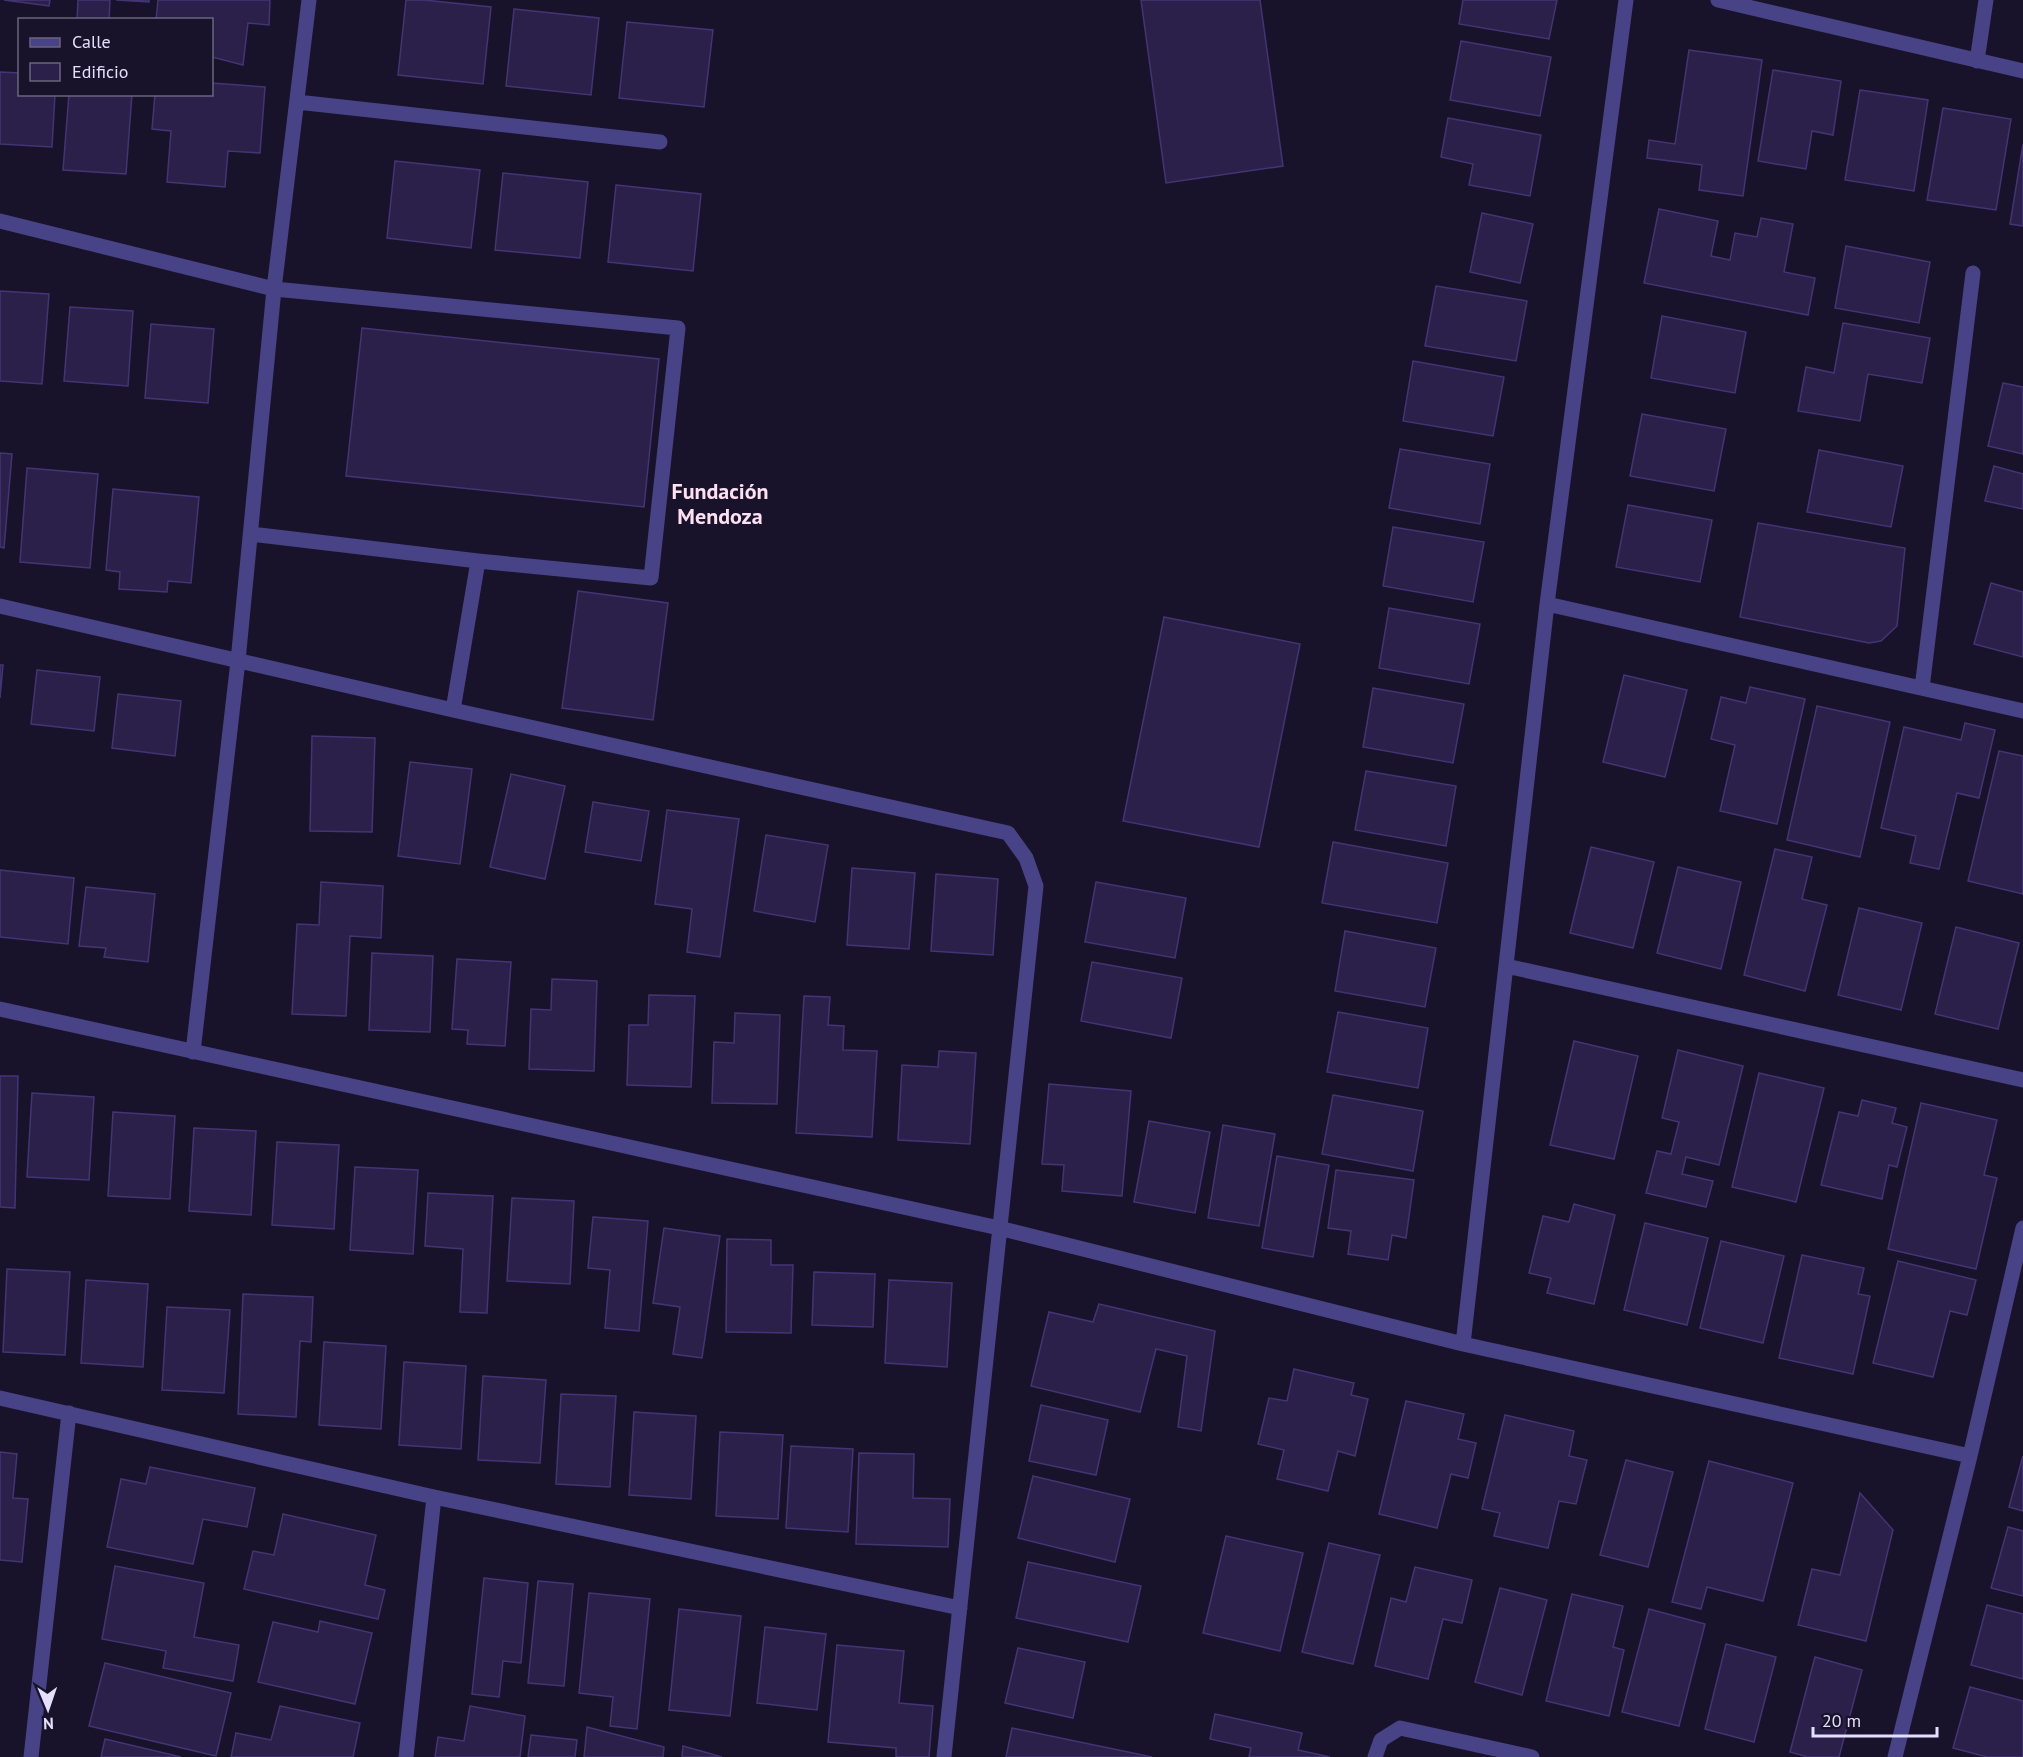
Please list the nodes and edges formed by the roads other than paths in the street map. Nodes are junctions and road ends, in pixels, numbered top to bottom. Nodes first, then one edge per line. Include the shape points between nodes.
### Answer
1 (309, 0) edge
2 (1626, 0) edge
3 (1719, 0) edge
4 (1986, 0) edge
5 (1977, 61) junction
6 (2023, 71) edge
7 (297, 102) junction
8 (660, 142) dead end
9 (0, 221) edge
10 (1973, 273) dead end
11 (274, 289) junction
12 (251, 534) junction
13 (478, 561) junction
14 (1546, 604) junction
15 (0, 606) edge
16 (238, 661) junction
17 (1922, 688) junction
18 (453, 710) junction
19 (2023, 711) edge
20 (1506, 966) junction
21 (0, 1008) edge
22 (193, 1052) junction
23 (2023, 1080) edge
24 (999, 1228) junction
25 (2023, 1228) edge
26 (1463, 1344) junction
27 (0, 1398) edge
28 (69, 1413) junction
29 (1970, 1456) junction
30 (434, 1497) junction
31 (960, 1608) junction
32 (31, 1757) edge
33 (406, 1757) edge
34 (944, 1757) edge
35 (1375, 1757) edge
36 (1532, 1757) edge
37 (1895, 1757) edge

1 - 7 street
2 - 14 street
3 - 5 street
4 - 5 street
5 - 6 street
7 - 8 street
7 - 11 street
9 - 11 street
10 - 17 street
11 - 12 street
11 - 13 street via 678,328 651,578
12 - 13 street
12 - 16 street
13 - 18 street
14 - 17 street
14 - 20 street
15 - 16 street
16 - 18 street
16 - 22 street
17 - 19 street
18 - 24 street via 1008,833 1026,858 1036,886
20 - 23 street
20 - 26 street
21 - 22 street
22 - 24 street
24 - 26 street
24 - 31 street
25 - 29 street
26 - 29 street
27 - 28 street
28 - 30 street
28 - 32 street
29 - 37 street
30 - 31 street
30 - 33 street
31 - 34 street
35 - 36 street via 1380,1740 1400,1728

